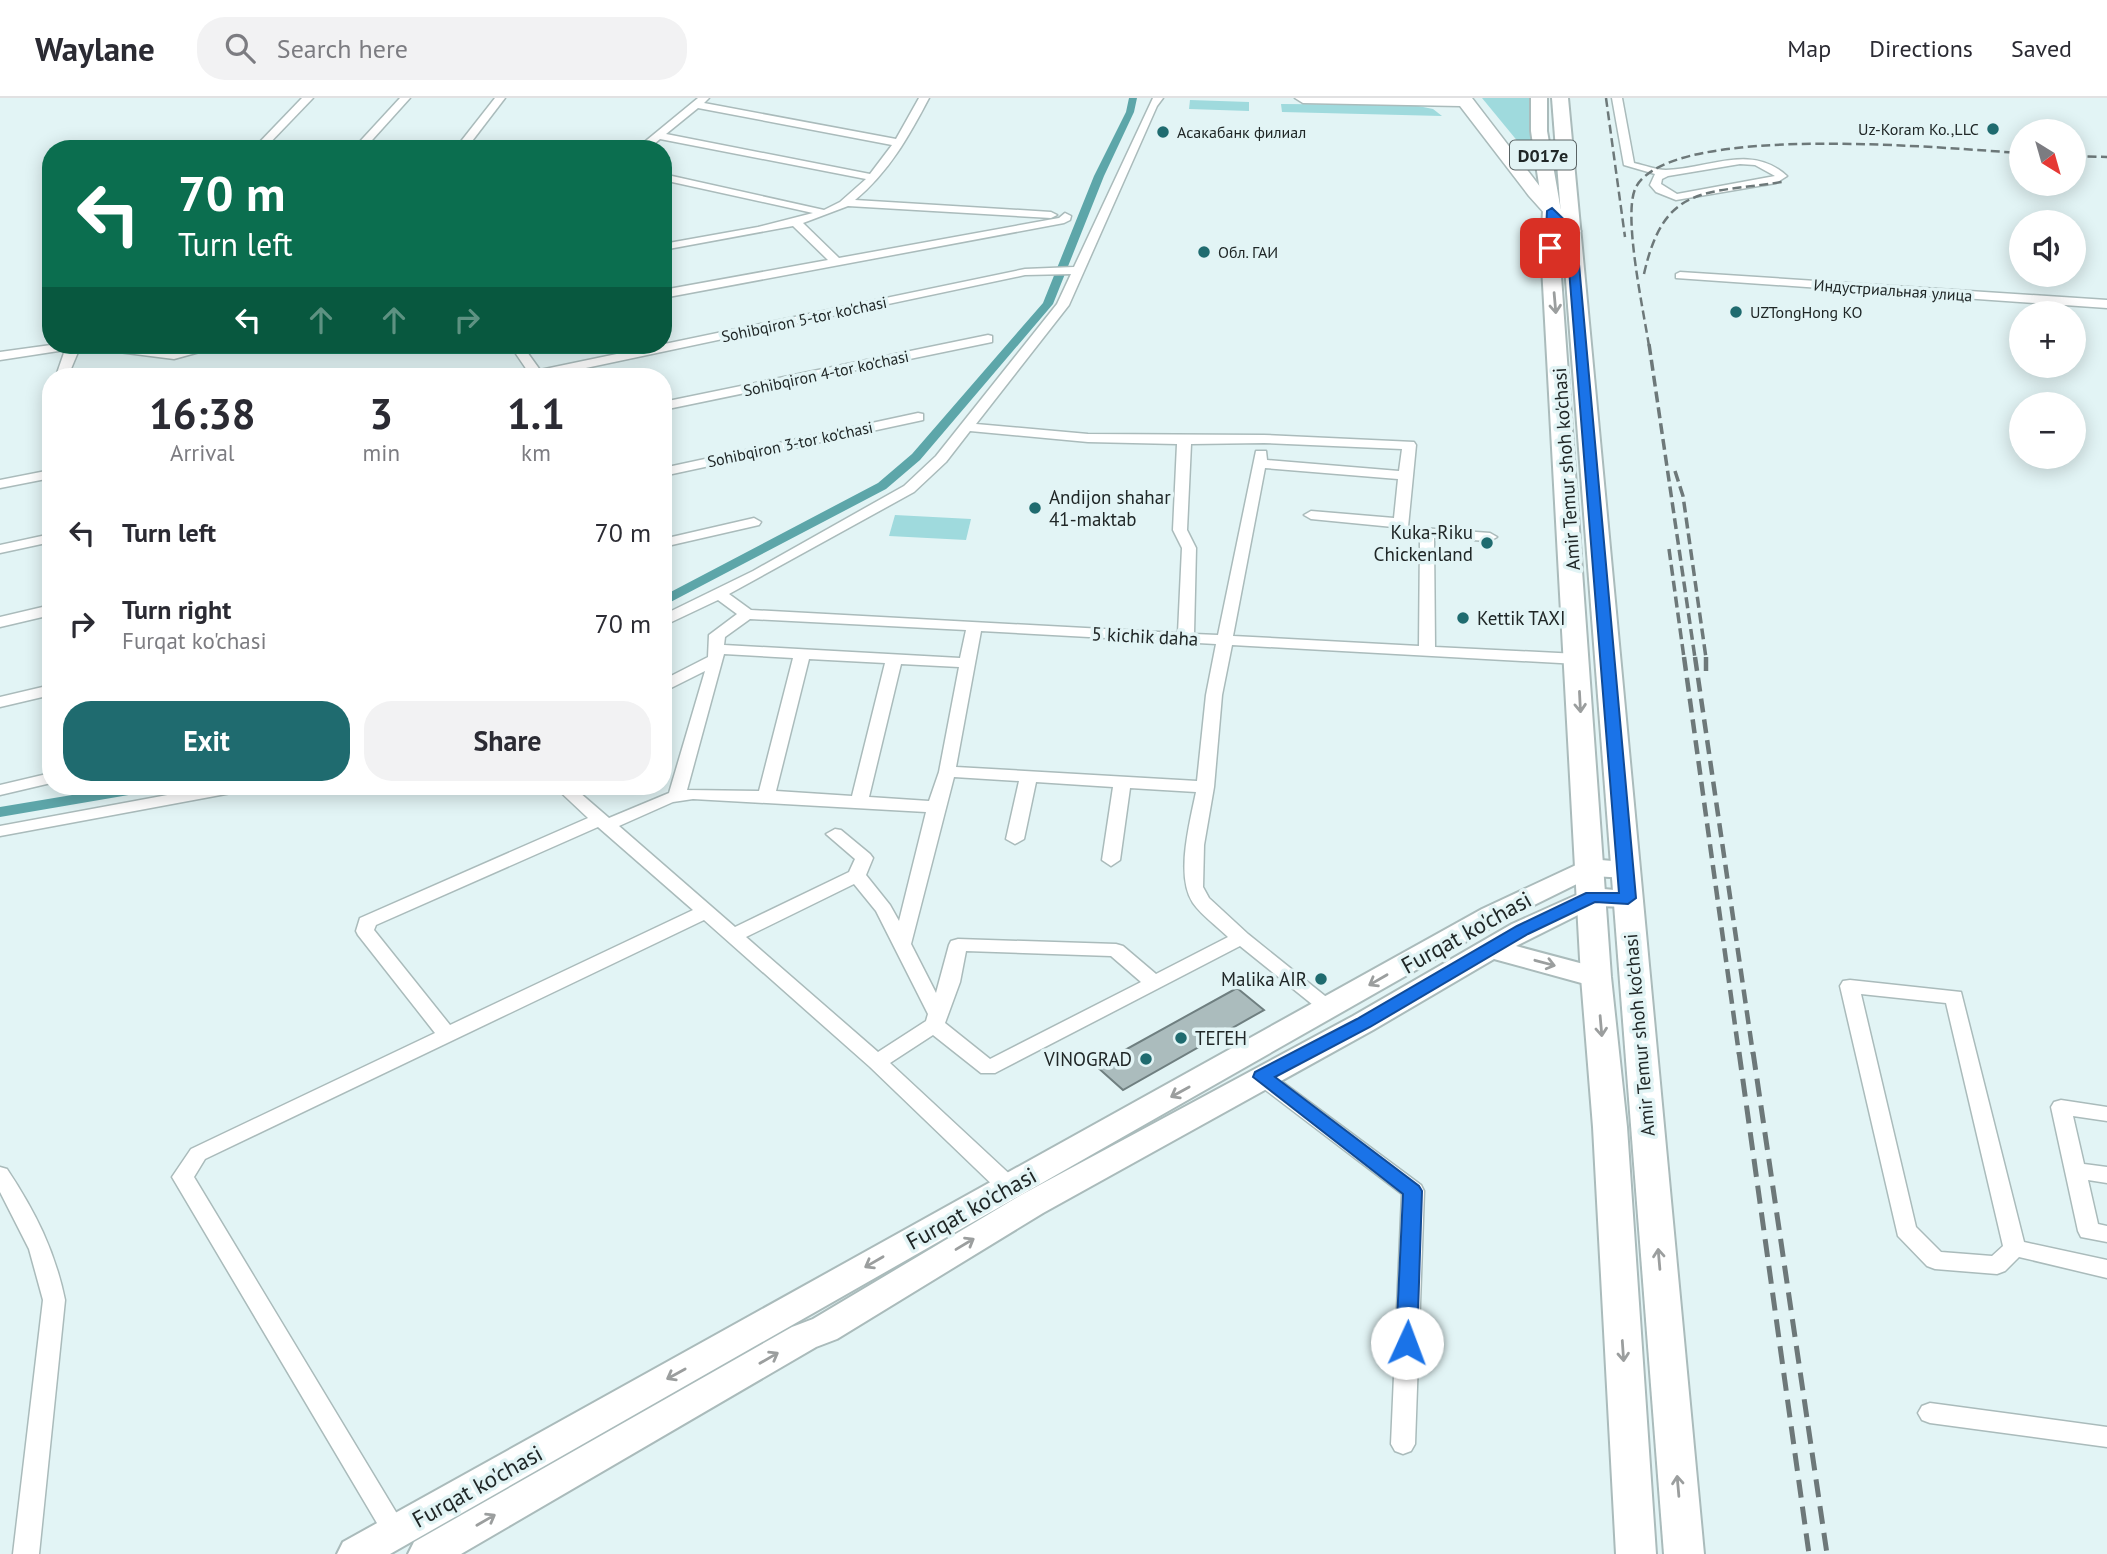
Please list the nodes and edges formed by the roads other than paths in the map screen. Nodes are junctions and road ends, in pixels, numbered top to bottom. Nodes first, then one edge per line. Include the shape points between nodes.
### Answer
1 (308, 98) edge
2 (405, 98) edge
3 (500, 98) edge
4 (924, 98) edge
5 (1158, 98) edge
6 (1303, 98) edge
7 (1539, 98) edge
8 (1560, 98) edge
9 (1617, 98) edge
10 (1464, 100) edge
11 (700, 102) edge
12 (658, 135) junction
13 (267, 140) edge
14 (367, 140) edge
15 (467, 140) edge
16 (652, 140) edge
17 (900, 143) junction
18 (1665, 173) junction
19 (871, 177) junction
20 (672, 179) edge
21 (846, 203) junction
22 (825, 213) junction
23 (794, 221) junction
24 (1562, 221) junction
25 (672, 245) edge
26 (835, 261) junction
27 (1076, 270) junction
28 (1680, 276) dead end
29 (672, 292) edge
30 (2107, 304) edge
31 (988, 339) dead end
32 (672, 347) edge
33 (42, 350) edge
34 (639, 354) edge
35 (0, 356) edge
36 (573, 368) edge
37 (672, 404) edge
38 (918, 417) dead end
39 (964, 427) junction
40 (1264, 439) junction
41 (1184, 440) junction
42 (1259, 463) junction
43 (672, 470) edge
44 (42, 476) edge
45 (1406, 476) junction
46 (0, 484) edge
47 (1311, 515) dead end
48 (754, 522) dead end
49 (1401, 523) junction
50 (1427, 533) junction
51 (1490, 537) dead end
52 (42, 540) edge
53 (672, 541) edge
54 (0, 549) edge
55 (718, 593) junction
56 (42, 612) edge
57 (747, 614) junction
58 (672, 616) edge
59 (0, 622) edge
60 (974, 626) junction
61 (1186, 638) junction
62 (1226, 640) junction
63 (1427, 651) junction
64 (717, 654) junction
65 (802, 654) junction
66 (894, 659) junction
67 (1578, 659) junction
68 (968, 663) junction
69 (672, 682) edge
70 (42, 692) edge
71 (0, 702) edge
72 (947, 772) junction
73 (1029, 776) junction
74 (42, 780) edge
75 (1122, 782) junction
76 (1205, 788) junction
77 (0, 790) edge
78 (194, 795) edge
79 (572, 795) edge
80 (677, 796) junction
81 (766, 796) junction
82 (859, 803) junction
83 (936, 807) junction
84 (604, 822) junction
85 (0, 831) edge
86 (835, 834) dead end
87 (1015, 839) dead end
88 (1111, 860) dead end
89 (1626, 869) junction
90 (858, 875) junction
91 (1591, 882) junction
92 (1628, 898) junction
93 (705, 912) junction
94 (733, 936) junction
95 (1241, 938) junction
96 (903, 943) junction
97 (1493, 949) junction
98 (1596, 977) junction
99 (1153, 982) junction
100 (1330, 1008) junction
101 (936, 1019) junction
102 (447, 1035) junction
103 (877, 1062) junction
104 (1262, 1077) junction
105 (2107, 1114) edge
106 (2076, 1171) junction
107 (0, 1175) edge
108 (2107, 1175) edge
109 (1008, 1186) junction
110 (2107, 1234) edge
111 (2015, 1248) junction
112 (2107, 1269) edge
113 (1930, 1413) dead end
114 (2107, 1437) edge
115 (1403, 1444) dead end
116 (396, 1532) junction
117 (26, 1554) edge
118 (356, 1554) edge
119 (427, 1554) edge
120 (1636, 1554) edge
121 (1684, 1554) edge

1 - 13 street
2 - 14 street
3 - 15 street
4 - 17 street
5 - 27 street
6 - 10 highway
7 - 24 main road, Amir Temur shoh ko'chasi / D017e via 1539,131
8 - 24 main road, Amir Temur shoh ko'chasi / D017e
9 - 18 street via 1629,165
10 - 24 highway
11 - 12 street
11 - 17 street
12 - 16 street
12 - 19 street
17 - 19 street
18 - 18 street via 1740,161 1756,162 1782,176 1676,197 1655,185 1657,177
19 - 21 street
20 - 22 street
21 - 22 street
21 - 26 street via 1065,216 1064,220
22 - 23 street
23 - 25 street
23 - 26 street
24 -> 67 main road, Amir Temur shoh ko'chasi / D017e via 1550,248
24 - 89 main road, Amir Temur shoh ko'chasi / D017e
26 - 29 street
27 - 32 street, Sohibqiron 5-tor ko'chasi via 1012,275
27 - 39 street via 1063,305
28 - 30 street, Индустриальная улица
31 - 37 street, Sohibqiron 4-tor ko'chasi
33 - 35 street
34 - 36 street, Sohibqiron 5-tor ko'chasi
38 - 43 street, Sohibqiron 3-tor ko'chasi
39 - 41 street via 1088,438
39 - 55 street via 941,459 909,489
40 - 41 street
40 - 42 street
40 - 45 street via 1409,445
41 - 61 street via 1180,530 1189,548
42 - 45 street
42 - 62 street
44 - 46 street
45 - 49 street
47 - 49 street
48 - 53 street
49 - 50 street via 1400,531
50 - 51 street
50 - 63 street
52 - 54 street
55 - 57 street
55 - 58 street
56 - 59 street
57 - 60 street, 5 kichik daha
57 - 64 street via 717,635
60 - 61 street, 5 kichik daha
60 - 68 street
61 - 62 street, 5 kichik daha
62 - 63 street, 5 kichik daha
62 - 76 street via 1214,695
63 - 67 street, 5 kichik daha
64 - 65 street
64 - 69 street
64 - 80 street
65 - 66 street
65 - 81 street
66 - 68 street
66 - 82 street
67 -> 91 main road, Amir Temur shoh ko'chasi / D017e
68 - 72 street
70 - 71 street
72 - 73 street
72 - 83 street
73 - 75 street
73 - 87 street
74 - 77 street
75 - 76 street
75 - 88 street
76 - 95 street via 1195,845 1194,887 1201,901
78 - 85 street
79 - 84 street
80 - 81 street
80 - 84 street
81 - 82 street
82 - 83 street
83 - 96 street
84 - 93 street
84 - 102 street via 368,922 365,931
86 - 90 street via 864,858
89 - 91 main road
89 - 92 main road, Amir Temur shoh ko'chasi / D017e
90 - 94 street
90 - 96 street
91 - 92 main road
91 - 97 main road, Furqat ko'chasi
91 - 98 main road, Amir Temur shoh ko'chasi / D017e
91 -> 100 main road, Furqat ko'chasi via 1492,915
121 -> 92 main road, Amir Temur shoh ko'chasi / D017e
93 - 94 street
93 - 102 street
94 - 103 street
95 - 99 street
95 - 100 street
96 - 101 street
97 -> 98 main road
97 - 104 main road, Furqat ko'chasi
98 -> 120 main road, Amir Temur shoh ko'chasi / D017e via 1610,1127
99 - 101 street via 988,1068
99 - 101 street via 1115,950 958,945
100 -> 109 main road, Furqat ko'chasi
101 - 103 street
102 - 116 street via 198,1154 183,1177
103 - 109 street
104 - 115 street via 1413,1191
119 -> 104 main road, Furqat ko'chasi
105 - 106 street via 2061,1107
106 - 108 street
106 - 110 street via 2089,1231
107 - 117 street via 27,1216 47,1260 54,1300
109 -> 116 main road, Furqat ko'chasi
111 - 111 street via 1997,1265 1935,1260 1906,1230 1850,986 1954,997
111 - 112 street
113 - 114 street
116 - 118 main road, Furqat ko'chasi

